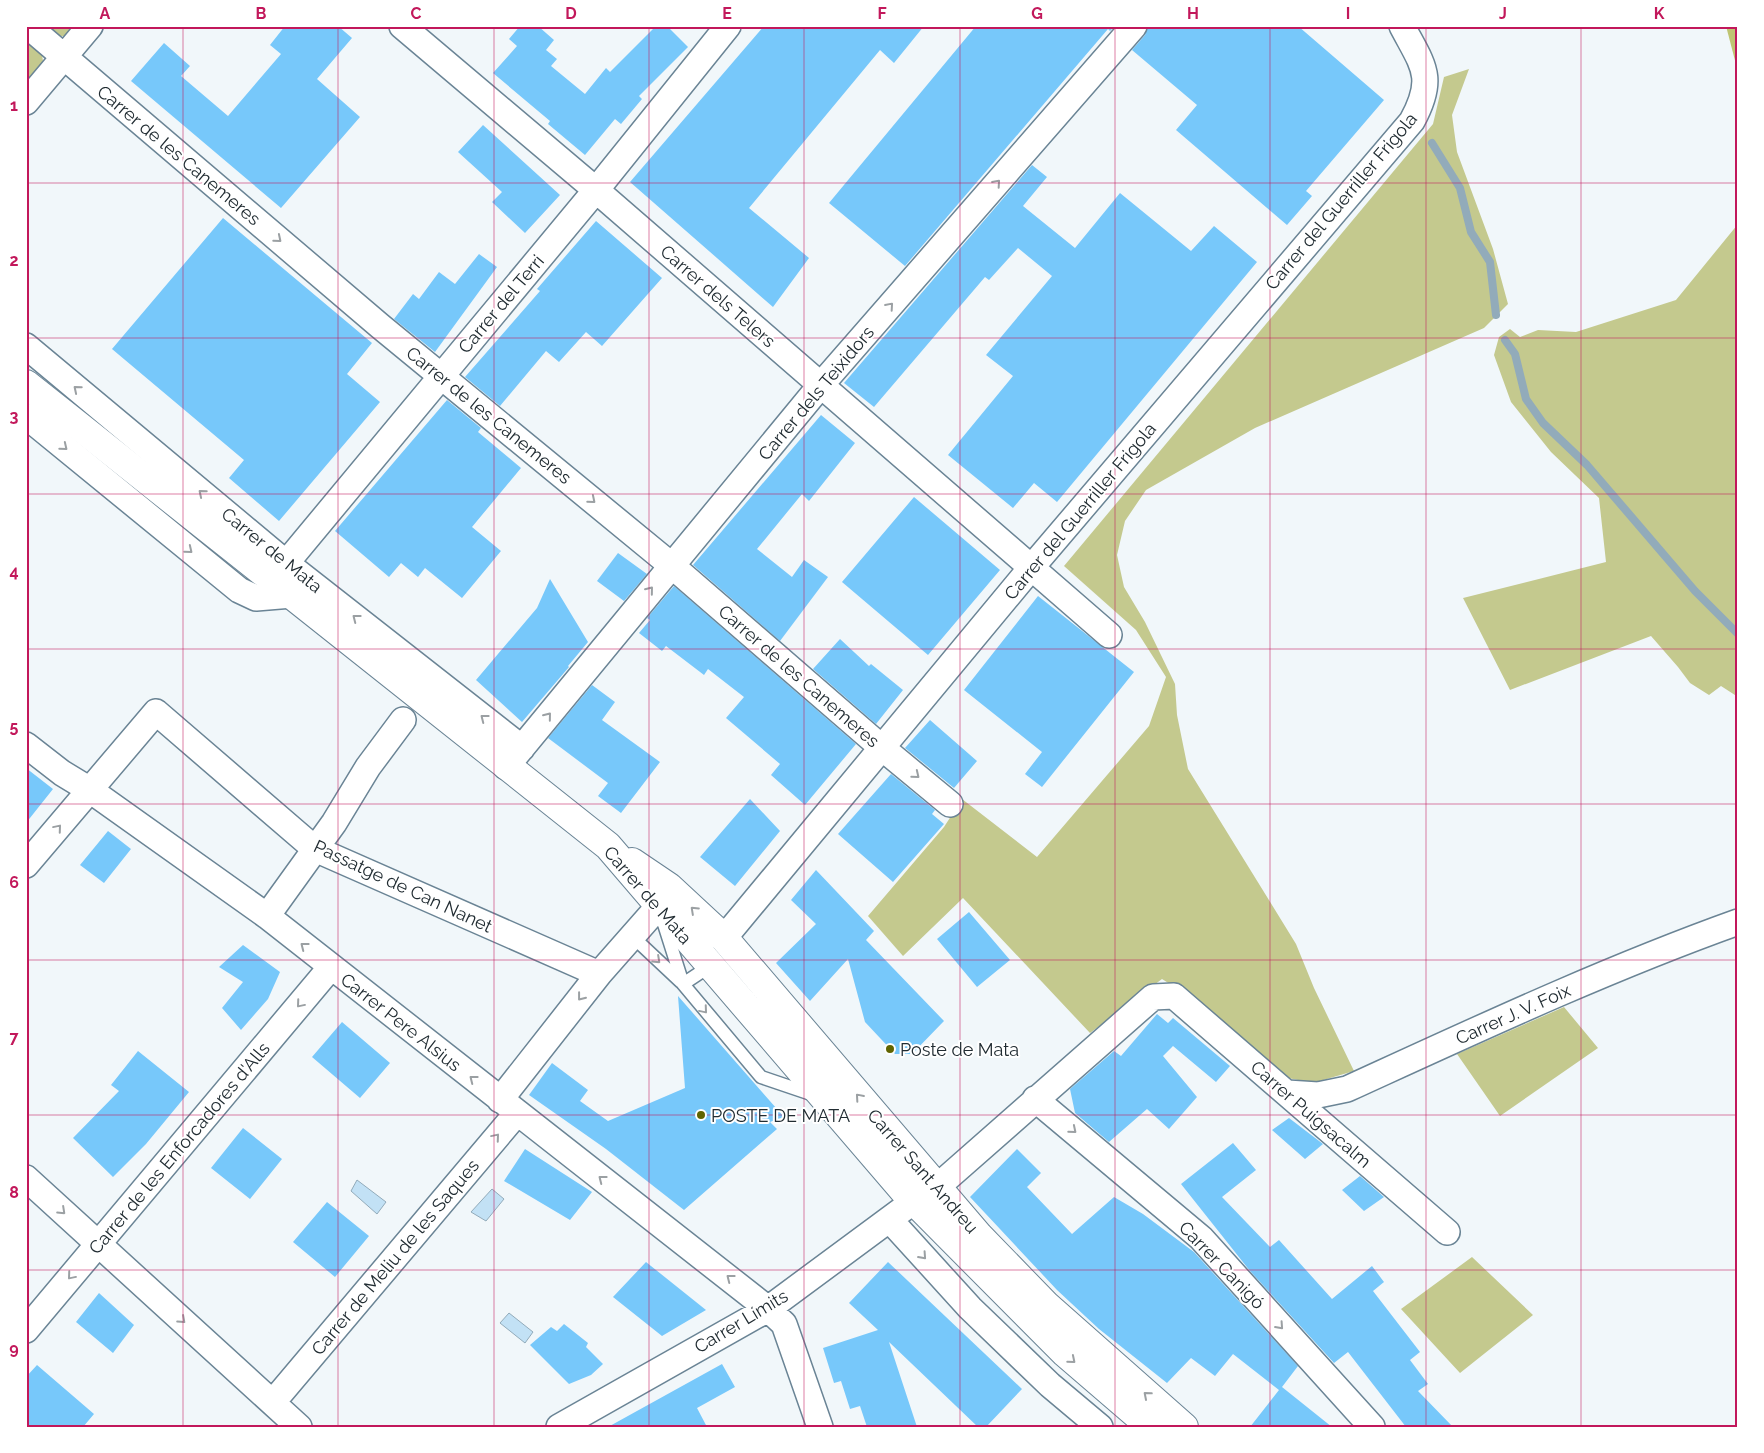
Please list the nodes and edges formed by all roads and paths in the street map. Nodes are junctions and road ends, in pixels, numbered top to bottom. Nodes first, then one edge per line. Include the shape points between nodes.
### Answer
1 (28, 26) edge
2 (90, 26) edge
3 (402, 26) edge
4 (728, 26) edge
5 (1134, 26) edge
6 (1402, 26) edge
7 (64, 57) junction
8 (26, 102) edge
9 (596, 190) junction
10 (26, 346) edge
11 (442, 376) junction
12 (26, 384) edge
13 (820, 386) junction
14 (26, 416) edge
15 (670, 565) junction
16 (1031, 568) junction
17 (284, 579) junction
18 (1109, 635) dead end
19 (403, 720) dead end
20 (26, 744) edge
21 (881, 747) junction
22 (514, 758) junction
23 (90, 790) junction
24 (950, 804) dead end
25 (608, 846) junction
26 (315, 849) junction
27 (26, 865) edge
28 (658, 907) junction
29 (267, 916) junction
30 (1738, 922) edge
31 (632, 936) junction
32 (724, 938) junction
33 (710, 966) junction
34 (331, 967) junction
35 (599, 974) junction
36 (683, 984) junction
37 (809, 1038) junction
38 (1287, 1093) junction
39 (824, 1099) junction
40 (1036, 1099) junction
41 (508, 1106) junction
42 (855, 1134) junction
43 (26, 1178) edge
44 (944, 1182) junction
45 (914, 1201) junction
46 (890, 1220) junction
47 (1447, 1232) dead end
48 (98, 1245) junction
49 (768, 1309) junction
50 (26, 1330) edge
51 (1090, 1344) junction
52 (273, 1402) junction
53 (299, 1427) edge
54 (559, 1427) edge
55 (820, 1427) edge
56 (1100, 1427) edge
57 (1151, 1427) edge
58 (1184, 1427) edge
59 (1372, 1427) edge

1 - 7 street, Carrer de les Canemeres
2 - 7 street
3 - 9 street, Carrer dels Telers
4 - 9 street, Carrer del Terri
13 -> 5 street, Carrer dels Teixidors
6 - 16 street, Carrer del Guerriller Frigola via 1426,79 1421,103 1412,121
7 - 8 street
7 -> 11 street, Carrer de les Canemeres
9 - 11 street, Carrer del Terri
9 - 13 street, Carrer dels Telers
17 -> 10 street, Carrer de Mata
11 -> 15 street, Carrer de les Canemeres
11 - 17 street, Carrer del Terri
12 - 17 main road, Carrer de Mata
13 - 15 street, Carrer dels Teixidors
13 - 16 street, Carrer dels Telers
14 -> 17 street, Carrer de Mata via 239,590 256,598
15 - 21 street, Carrer de les Canemeres
22 -> 15 street, Carrer dels Teixidors
16 - 18 street, Carrer dels Telers
16 - 21 street, Carrer del Guerriller Frigola
17 - 22 main road, Carrer de Mata
19 - 26 street
20 - 23 street, Carrer Pere Alsius via 62,773
21 -> 24 street, Carrer de les Canemeres
21 - 32 street, Carrer del Guerriller Frigola
22 - 25 main road, Carrer de Mata
23 - 26 street, Passatge de Can Nanet via 156,712
27 -> 23 street
23 - 29 street, Carrer Pere Alsius
25 - 28 main road, Carrer de Mata
32 -> 25 main road, Carrer Sant Andreu via 669,887
26 - 29 street
26 - 35 street, Passatge de Can Nanet
28 - 31 street, Carrer de Meliu de les Saques
28 - 33 main road, Carrer de Mata
28 - 36 lane
34 -> 29 street, Carrer Pere Alsius
30 - 38 street, Carrer J. V. Foix via 1522,1008 1347,1089 1318,1095
31 - 35 street, Carrer de Meliu de les Saques
31 -> 36 lane
32 - 37 main road, Carrer Sant Andreu
33 - 36 lane
33 - 37 street via 736,974 786,1035
33 - 39 main road, Carrer de Mata
41 -> 34 street, Carrer Pere Alsius
34 -> 48 street, Carrer de les Enforcadores d'Alls
35 -> 41 street, Carrer de Meliu de les Saques
36 -> 39 lane via 761,1078
44 -> 37 main road, Carrer Sant Andreu
38 - 40 street, Carrer Puigsacalm via 1174,996 1153,997
38 - 47 street, Carrer Puigsacalm
39 - 42 main road, Carrer de Mata
40 - 44 street
40 -> 59 street, Carrer Canigó via 1201,1238
49 -> 41 street, Carrer Pere Alsius
52 -> 41 street, Carrer de Meliu de les Saques
42 - 44 street via 875,1141 913,1185
42 - 45 main road, Carrer de Mata
43 -> 48 street
44 - 51 main road, Carrer Sant Andreu via 979,1236 1046,1305
45 - 46 street, Carrer Límits
45 - 51 street via 936,1205 1061,1332
45 -> 57 main road, Carrer Sant Andreu via 1065,1353
46 - 49 street, Carrer Límits
46 -> 56 street via 970,1308 1050,1385
48 -> 50 street, Carrer de les Enforcadores d'Alls
48 -> 52 street
49 - 54 street, Carrer Límits
49 - 55 street, Carrer Pere Alsius via 784,1324
58 -> 51 main road, Carrer Sant Andreu
52 - 53 street

